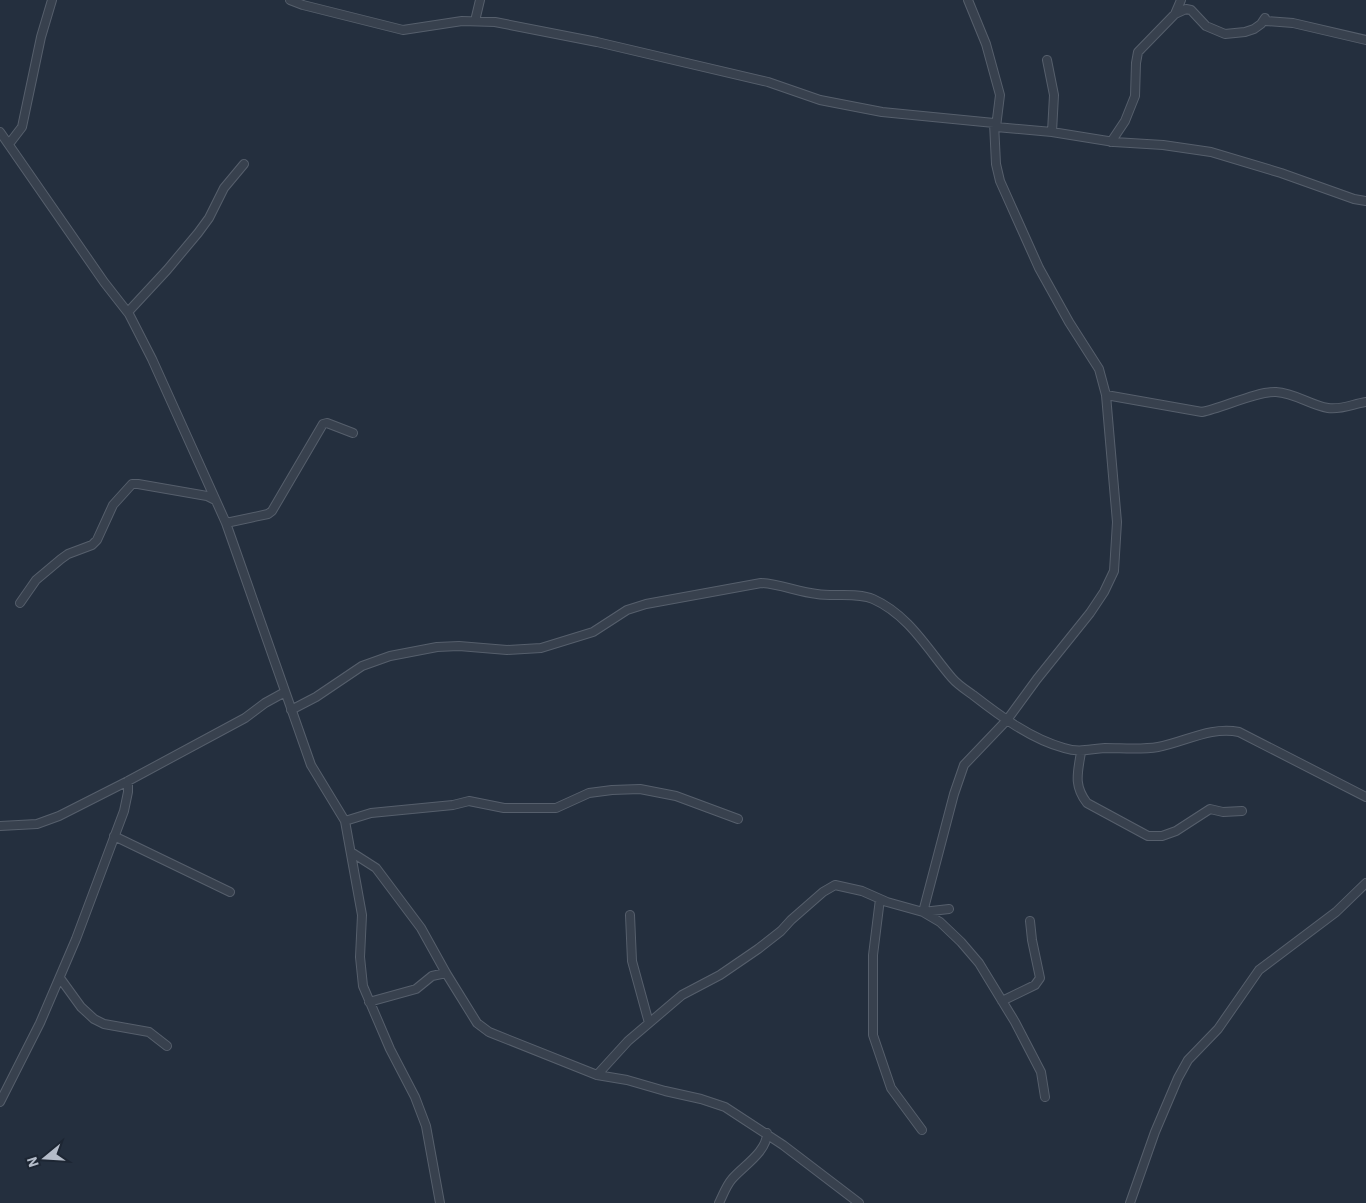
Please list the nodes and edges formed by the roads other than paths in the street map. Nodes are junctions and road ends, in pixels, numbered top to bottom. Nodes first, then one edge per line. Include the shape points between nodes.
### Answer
1 (52, 0) edge
2 (290, 0) edge
3 (480, 0) edge
4 (968, 0) edge
5 (1182, 0) edge
6 (1175, 14) junction
7 (475, 21) junction
8 (1366, 40) edge
9 (1047, 60) dead end
10 (995, 125) junction
11 (0, 132) edge
12 (1052, 132) junction
13 (1111, 142) junction
14 (9, 144) junction
15 (244, 164) dead end
16 (1366, 201) edge
17 (128, 312) junction
18 (1106, 395) junction
19 (1366, 402) edge
20 (353, 433) dead end
21 (215, 500) junction
22 (226, 523) junction
23 (20, 603) dead end
24 (285, 692) junction
25 (291, 710) junction
26 (1007, 720) junction
27 (1081, 752) junction
28 (128, 781) junction
29 (1366, 797) edge
30 (1242, 811) dead end
31 (738, 819) dead end
32 (345, 821) junction
33 (0, 826) edge
34 (114, 836) junction
35 (351, 852) junction
36 (1366, 884) edge
37 (230, 892) dead end
38 (880, 898) junction
39 (949, 908) dead end
40 (922, 912) junction
41 (630, 915) dead end
42 (1030, 921) dead end
43 (446, 973) junction
44 (60, 978) junction
45 (1002, 1001) junction
46 (369, 1002) junction
47 (649, 1023) junction
48 (167, 1046) dead end
49 (597, 1075) junction
50 (1045, 1097) dead end
51 (0, 1102) edge
52 (922, 1130) dead end
53 (767, 1133) junction
54 (855, 1202) edge
55 (440, 1203) edge
56 (719, 1203) edge
57 (1130, 1203) edge

1 - 14 street via 22,127
2 - 7 street via 403,30
3 - 7 street
4 - 10 street via 986,44 1000,95
5 - 6 street
6 - 8 street via 1191,10 1206,26 1225,34 1254,29 1265,18 1266,21 1294,23
6 - 13 street via 1138,52 1135,96 1125,121
7 - 10 street via 494,22 661,56 768,82 829,102 882,112
9 - 12 street via 1054,95
10 - 12 street
10 - 18 street via 1000,181 1039,268 1099,369
11 - 14 street
12 - 13 street
13 - 16 street via 1211,152
14 - 17 street
15 - 17 street via 224,188 198,233
17 - 21 street
18 - 19 street via 1202,412 1275,392 1291,394 1327,408
18 - 26 street via 1117,522 1114,570 1090,614
20 - 22 street via 323,424 272,511
21 - 22 street
21 - 23 street via 132,484 113,505 97,540 68,554 36,580
22 - 24 street
24 - 25 street
24 - 28 street via 245,718
25 - 26 street via 362,666 390,656 437,647 541,648 592,632 627,610 646,604 761,583 817,594 871,598 886,606 924,640 954,680
25 - 32 street via 311,765
26 - 27 street via 1042,741
26 - 40 street via 964,765
27 - 29 street via 1102,748 1157,747 1194,735 1227,730 1238,732
27 - 30 street via 1078,787 1087,803 1148,836 1176,831 1210,810
28 - 33 street via 37,824
28 - 34 street via 124,811
31 - 32 street via 676,796 640,789 589,793 556,808 504,808 469,801 371,813
32 - 35 street
34 - 37 street
34 - 44 street
35 - 43 street via 376,868 421,928
35 - 46 street via 362,915 360,957 363,986
36 - 57 street via 1336,912 1259,970 1218,1029 1188,1060 1155,1132
38 - 40 street
38 - 47 street via 850,887 829,887 781,931 720,976 682,995
38 - 52 street via 873,955 873,1035 891,1088
39 - 40 street
40 - 45 street via 940,922 961,942 979,963
41 - 47 street via 632,961
42 - 45 street via 1040,978 1035,985
43 - 46 street via 432,976 416,989
43 - 49 street via 477,1023 489,1032
44 - 48 street via 94,1019 104,1024 149,1032
44 - 51 street
45 - 50 street via 1041,1072
46 - 55 street via 415,1096 426,1126
47 - 49 street
49 - 53 street via 725,1107
53 - 54 street
53 - 56 street via 763,1146 732,1179

